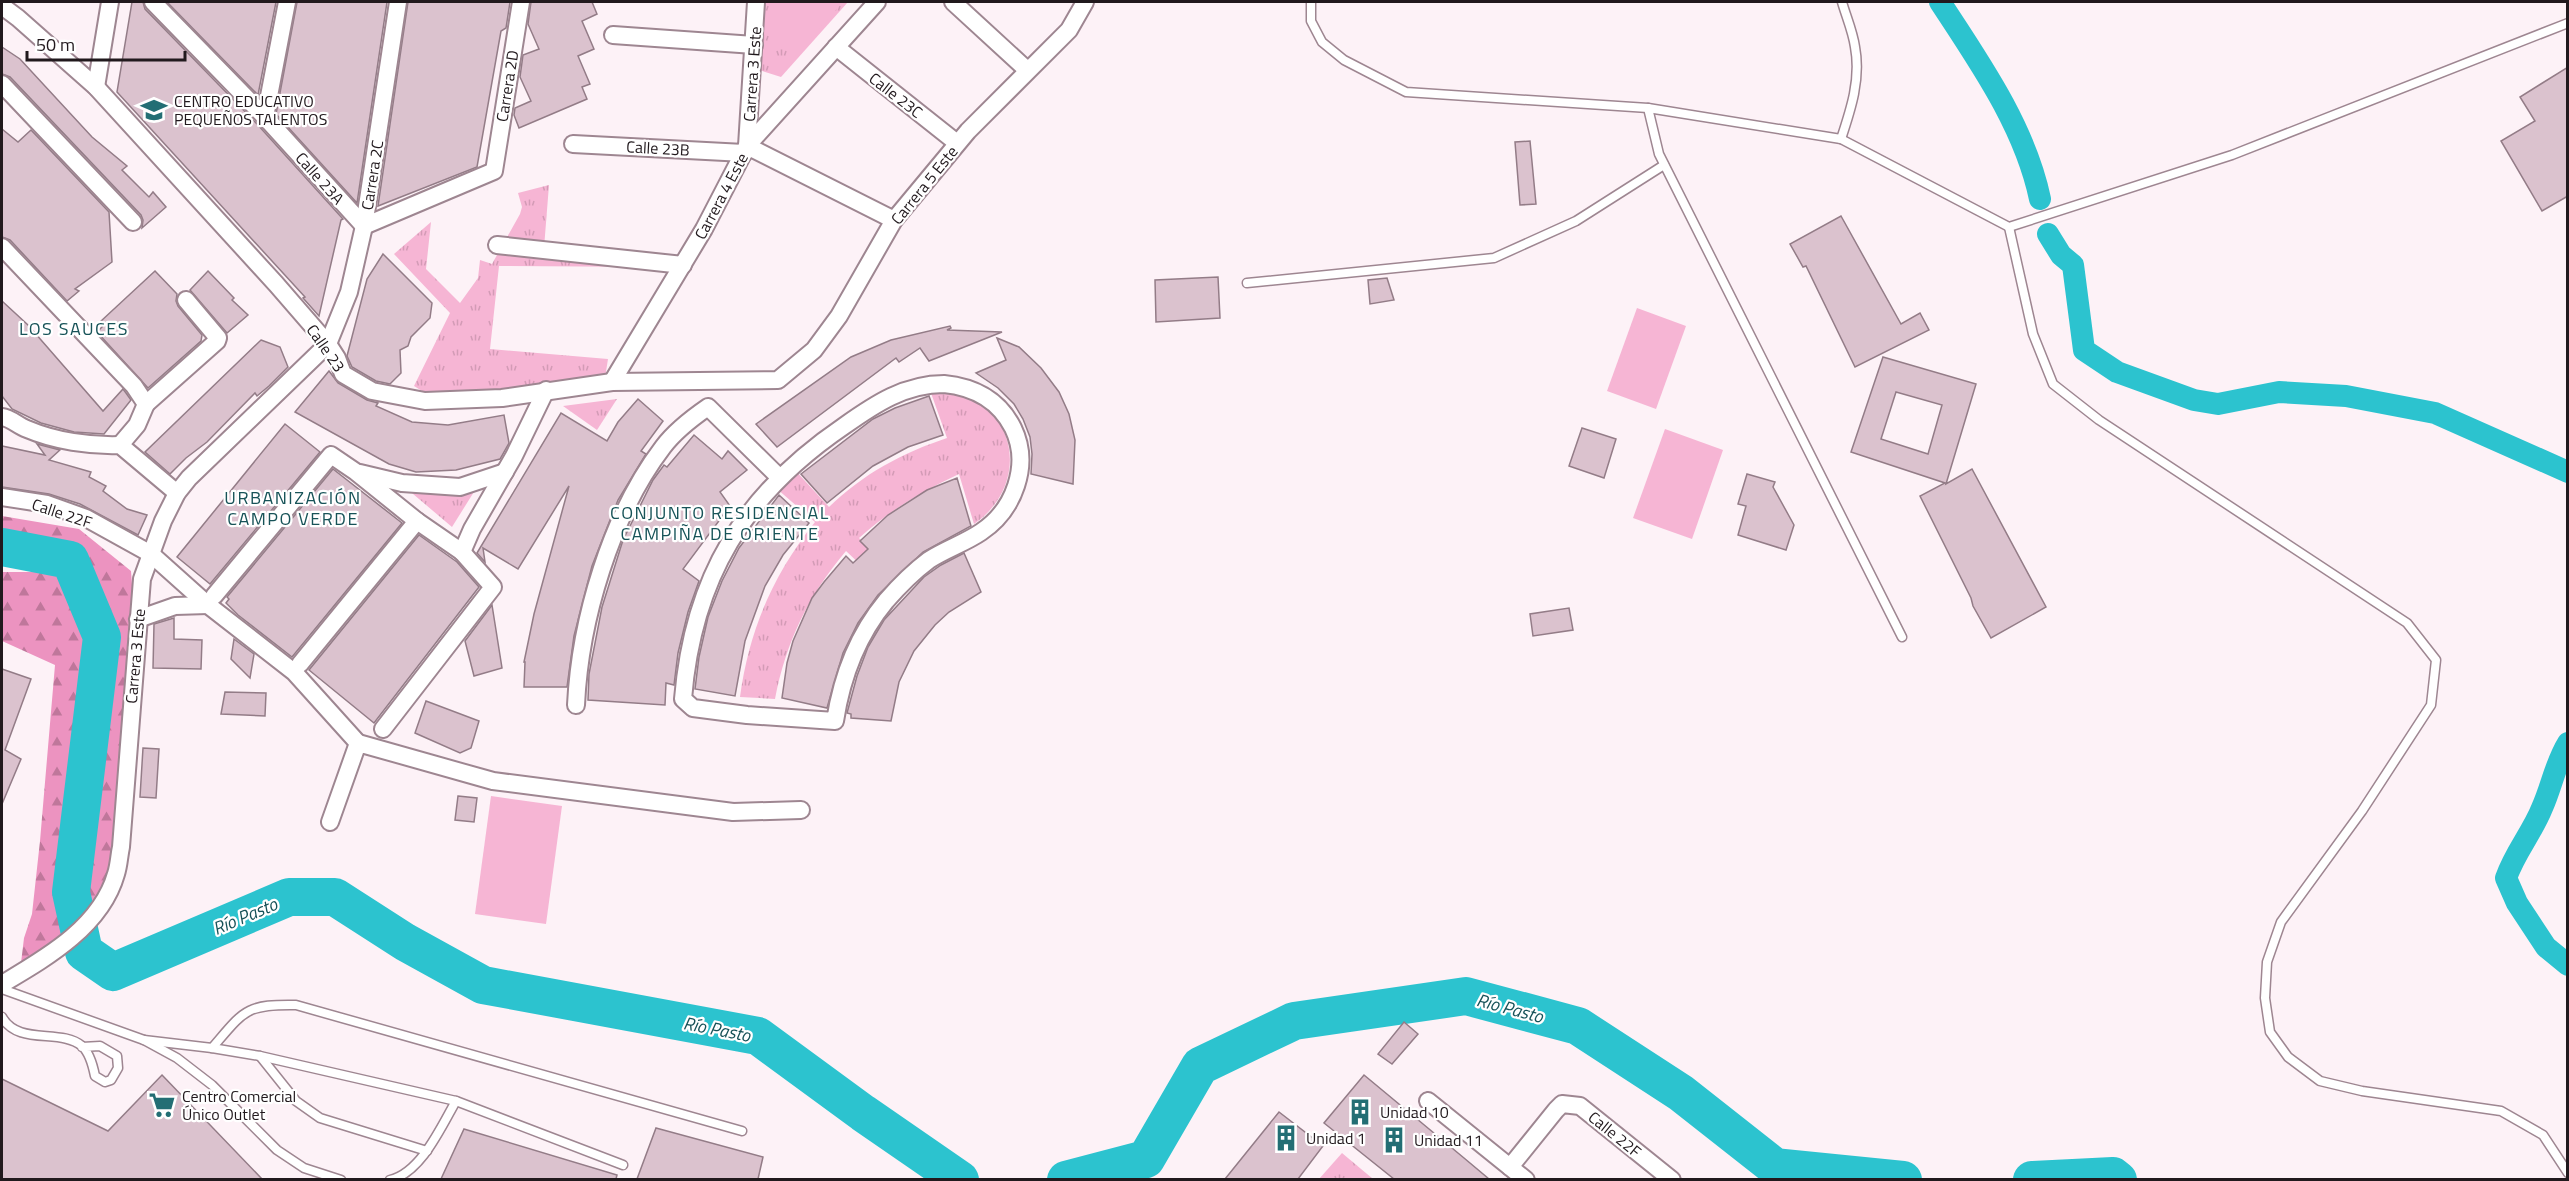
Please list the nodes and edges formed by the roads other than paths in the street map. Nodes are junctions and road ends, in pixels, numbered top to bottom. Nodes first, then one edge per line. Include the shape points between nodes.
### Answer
1 (110, 2) edge
2 (153, 2) edge
3 (286, 2) edge
4 (398, 2) edge
5 (521, 2) edge
6 (756, 2) edge
7 (877, 2) edge
8 (953, 2) edge
9 (1085, 2) edge
10 (1311, 2) edge
11 (1842, 2) edge
12 (2, 6) edge
13 (2568, 23) edge
14 (613, 35) dead end
15 (754, 45) junction
16 (836, 47) junction
17 (1027, 70) junction
18 (2, 84) edge
19 (96, 87) junction
20 (1648, 108) junction
21 (265, 117) junction
22 (1841, 140) junction
23 (957, 143) junction
24 (573, 144) dead end
25 (746, 149) junction
26 (1664, 165) junction
27 (894, 220) junction
28 (133, 222) dead end
29 (364, 226) junction
30 (2010, 227) junction
31 (497, 245) dead end
32 (2, 247) edge
33 (683, 265) junction
34 (1247, 283) dead end
35 (186, 300) dead end
36 (328, 344) junction
37 (778, 380) joint
38 (708, 381) junction
39 (612, 382) junction
40 (546, 390) junction
41 (146, 404) junction
42 (708, 407) junction
43 (3, 415) edge
44 (120, 445) junction
45 (356, 472) junction
46 (505, 472) junction
47 (779, 477) junction
48 (177, 493) junction
49 (2, 497) edge
50 (417, 521) junction
51 (462, 552) junction
52 (151, 554) junction
53 (211, 600) junction
54 (138, 618) junction
55 (1902, 637) dead end
56 (300, 664) dead end
57 (576, 705) dead end
58 (383, 729) dead end
59 (358, 743) junction
60 (801, 810) dead end
61 (330, 822) dead end
62 (2, 986) edge
63 (2, 1017) edge
64 (144, 1040) junction
65 (82, 1047) junction
66 (212, 1048) junction
67 (260, 1056) junction
68 (456, 1101) junction
69 (1428, 1101) dead end
70 (742, 1131) dead end
71 (427, 1151) junction
72 (623, 1165) dead end
73 (1510, 1167) junction
74 (2568, 1173) edge
75 (341, 1179) edge
76 (390, 1179) edge
77 (1526, 1179) edge
78 (1672, 1179) edge

1 - 19 street
2 - 21 street, Calle 23A
3 - 21 street
4 - 29 street, Carrera 2C
5 - 29 street, Carrera 2D via 494,171
6 - 15 street, Carrera 3 Este
7 - 16 street, Carrera 4 Este
8 - 17 street
9 - 17 street, Carrera 5 Este via 1069,30
10 - 20 lane via 1311,21 1322,42 1344,60 1406,92
11 - 22 lane via 1856,46 1857,81
12 - 19 street, Calle 23
13 - 30 lane via 2232,155
14 - 15 street
15 - 25 street, Carrera 3 Este
16 - 23 street, Calle 23C
16 - 25 street, Carrera 4 Este
17 - 23 street, Carrera 5 Este
18 - 28 street
19 - 36 street, Calle 23
20 - 22 lane
20 - 26 lane
21 - 29 street, Calle 23A
22 - 30 lane
23 - 27 street, Carrera 5 Este
24 - 25 street, Calle 23B
25 - 27 street, Calle 23B
25 - 33 street, Carrera 4 Este
26 - 34 lane via 1576,221 1494,258
26 - 55 lane
27 - 37 street, Carrera 5 Este via 839,316 814,350
29 - 36 street, Carrera 2C via 349,292
30 - 74 lane via 2032,334 2053,384 2098,420 2407,623 2436,660 2431,705 2362,811 2281,922 2267,962 2265,998 2270,1032 2288,1057 2320,1081 2501,1112 2543,1135
31 - 33 street
32 - 41 street via 134,386
33 - 39 street, Carrera 4 Este
35 - 41 street via 217,341
36 - 40 street, Calle 23 via 343,374 372,391 392,396 425,401 491,399
36 - 48 street, Carrera 3 Este
37 - 38 street, Calle 23
38 - 39 street, Calle 23
38 - 42 street
39 - 40 street, Calle 23
40 - 46 street
41 - 44 street via 137,425
42 - 47 street
42 - 57 street via 662,447 630,503 605,563 586,625
43 - 44 street via 26,429 49,436 99,446
44 - 48 street
45 - 46 street via 402,483 460,487
45 - 50 street
45 - 53 street via 331,455
46 - 51 street
47 - 47 street via 736,531 710,577 691,641 683,699 693,708 835,721 845,674 872,621 914,572 998,518 1016,488 1019,444 1008,419 984,395 954,385 923,385 896,394 864,412 804,454
48 - 52 street, Carrera 3 Este
49 - 52 street, Calle 22F via 47,504 86,518
50 - 51 street
50 - 56 street
51 - 58 street via 493,587
52 - 53 street, Calle 22F
52 - 54 street, Carrera 3 Este via 141,579
53 - 54 street
53 - 59 street, Calle 22F via 294,672
54 - 62 street, Carrera 3 Este via 116,874 94,917 44,959
59 - 60 street via 493,782 733,812
59 - 61 street
62 - 64 lane
63 - 65 lane via 6,1025 29,1035 71,1041
64 - 66 lane
64 - 75 lane via 177,1058 212,1085 277,1150 304,1167
65 - 65 lane via 92,1061 95,1076 105,1082 111,1080 118,1068 117,1056 100,1046
66 - 67 lane
66 - 70 lane via 249,1010 296,1005
67 - 68 lane
67 - 71 lane via 296,1101 320,1118
68 - 71 lane
68 - 72 lane
69 - 73 street
71 - 76 lane via 400,1177
73 - 77 street
73 - 78 street, Calle 22F via 1556,1110 1562,1104 1572,1103

